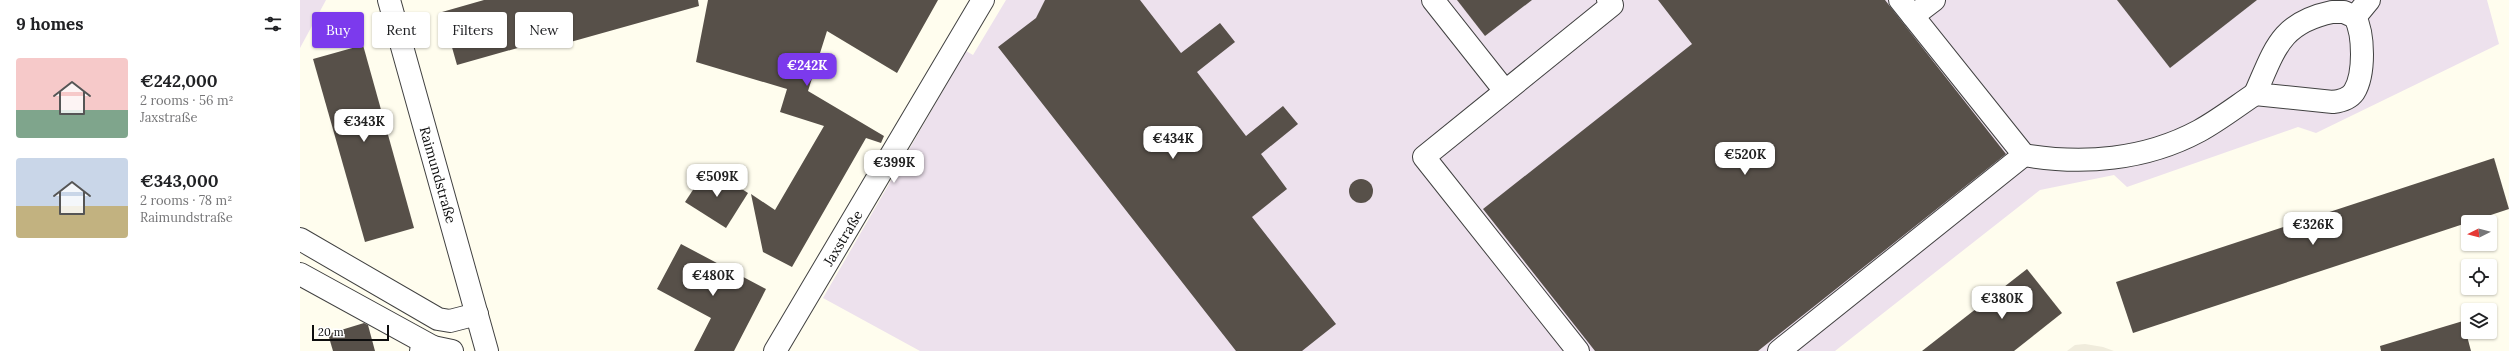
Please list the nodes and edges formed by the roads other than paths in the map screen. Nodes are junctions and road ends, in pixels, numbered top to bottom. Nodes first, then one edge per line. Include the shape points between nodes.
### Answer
1 (389, 0) edge
2 (983, 0) edge
3 (1433, 0) edge
4 (1608, 0) edge
5 (1934, 0) edge
6 (2369, 0) edge
7 (1906, 8) edge
8 (2355, 17) junction
9 (1505, 91) junction
10 (2255, 94) junction
11 (2024, 155) junction
12 (300, 239) edge
13 (300, 274) edge
14 (477, 314) junction
15 (435, 350) edge
16 (487, 351) edge
17 (775, 351) edge
18 (1578, 351) edge
19 (1778, 351) edge

1 - 14 street, Raimundstraße
2 - 17 street, Jaxstraße
3 - 9 street
4 - 9 street via 1612,6
5 - 7 street
6 - 8 street
7 - 11 street
8 - 10 street via 2344,12 2332,12 2311,16 2294,26 2278,42
8 - 10 street via 2361,27 2362,64 2354,92 2344,100 2332,102
9 - 18 street via 1424,157
10 - 11 street via 2199,131 2134,154 2080,161
11 - 19 street
12 - 14 street via 438,319 450,321
13 - 15 street
14 - 16 street, Raimundstraße

